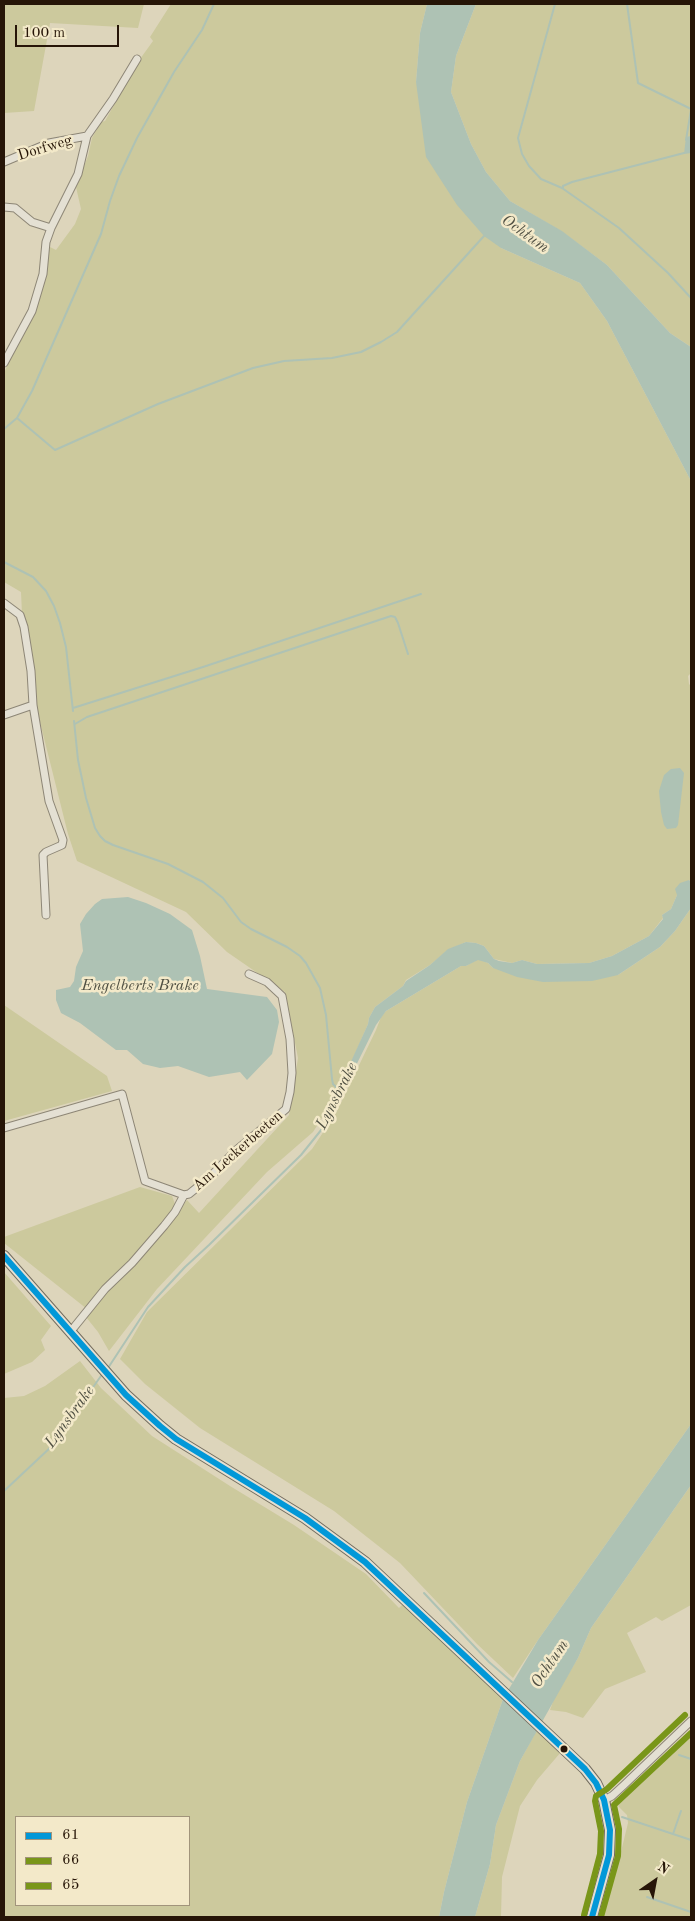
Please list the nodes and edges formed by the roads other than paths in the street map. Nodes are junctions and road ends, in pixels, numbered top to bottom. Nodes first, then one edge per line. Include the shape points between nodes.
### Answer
1 (137, 59) dead end
2 (87, 136) junction
3 (4, 162) edge
4 (4, 207) edge
5 (51, 228) junction
6 (4, 363) edge
7 (4, 603) edge
8 (33, 705) junction
9 (4, 715) edge
10 (46, 915) dead end
11 (249, 974) dead end
12 (4, 1128) edge
13 (184, 1196) junction
14 (4, 1256) edge
15 (71, 1331) junction
16 (691, 1721) edge
17 (604, 1800) junction
18 (592, 1917) edge

1 - 2 street
2 - 3 street, Dorfweg via 49,143
2 - 5 street via 78,174
4 - 5 street via 15,208 32,222
5 - 6 street via 32,311
7 - 8 street via 20,615 24,627
8 - 9 street
8 - 10 street via 49,802 63,840 62,845 43,855
11 - 13 street, Am Leckerbeeten via 267,982 282,996 292,1073 286,1109
12 - 13 street via 122,1094 144,1181
13 - 15 street, Am Leckerbeeten via 164,1226
14 - 15 main road
15 - 17 main road via 140,1408 176,1440 305,1518 365,1562 585,1769
16 - 17 street
17 - 18 main road via 610,1830 609,1855

